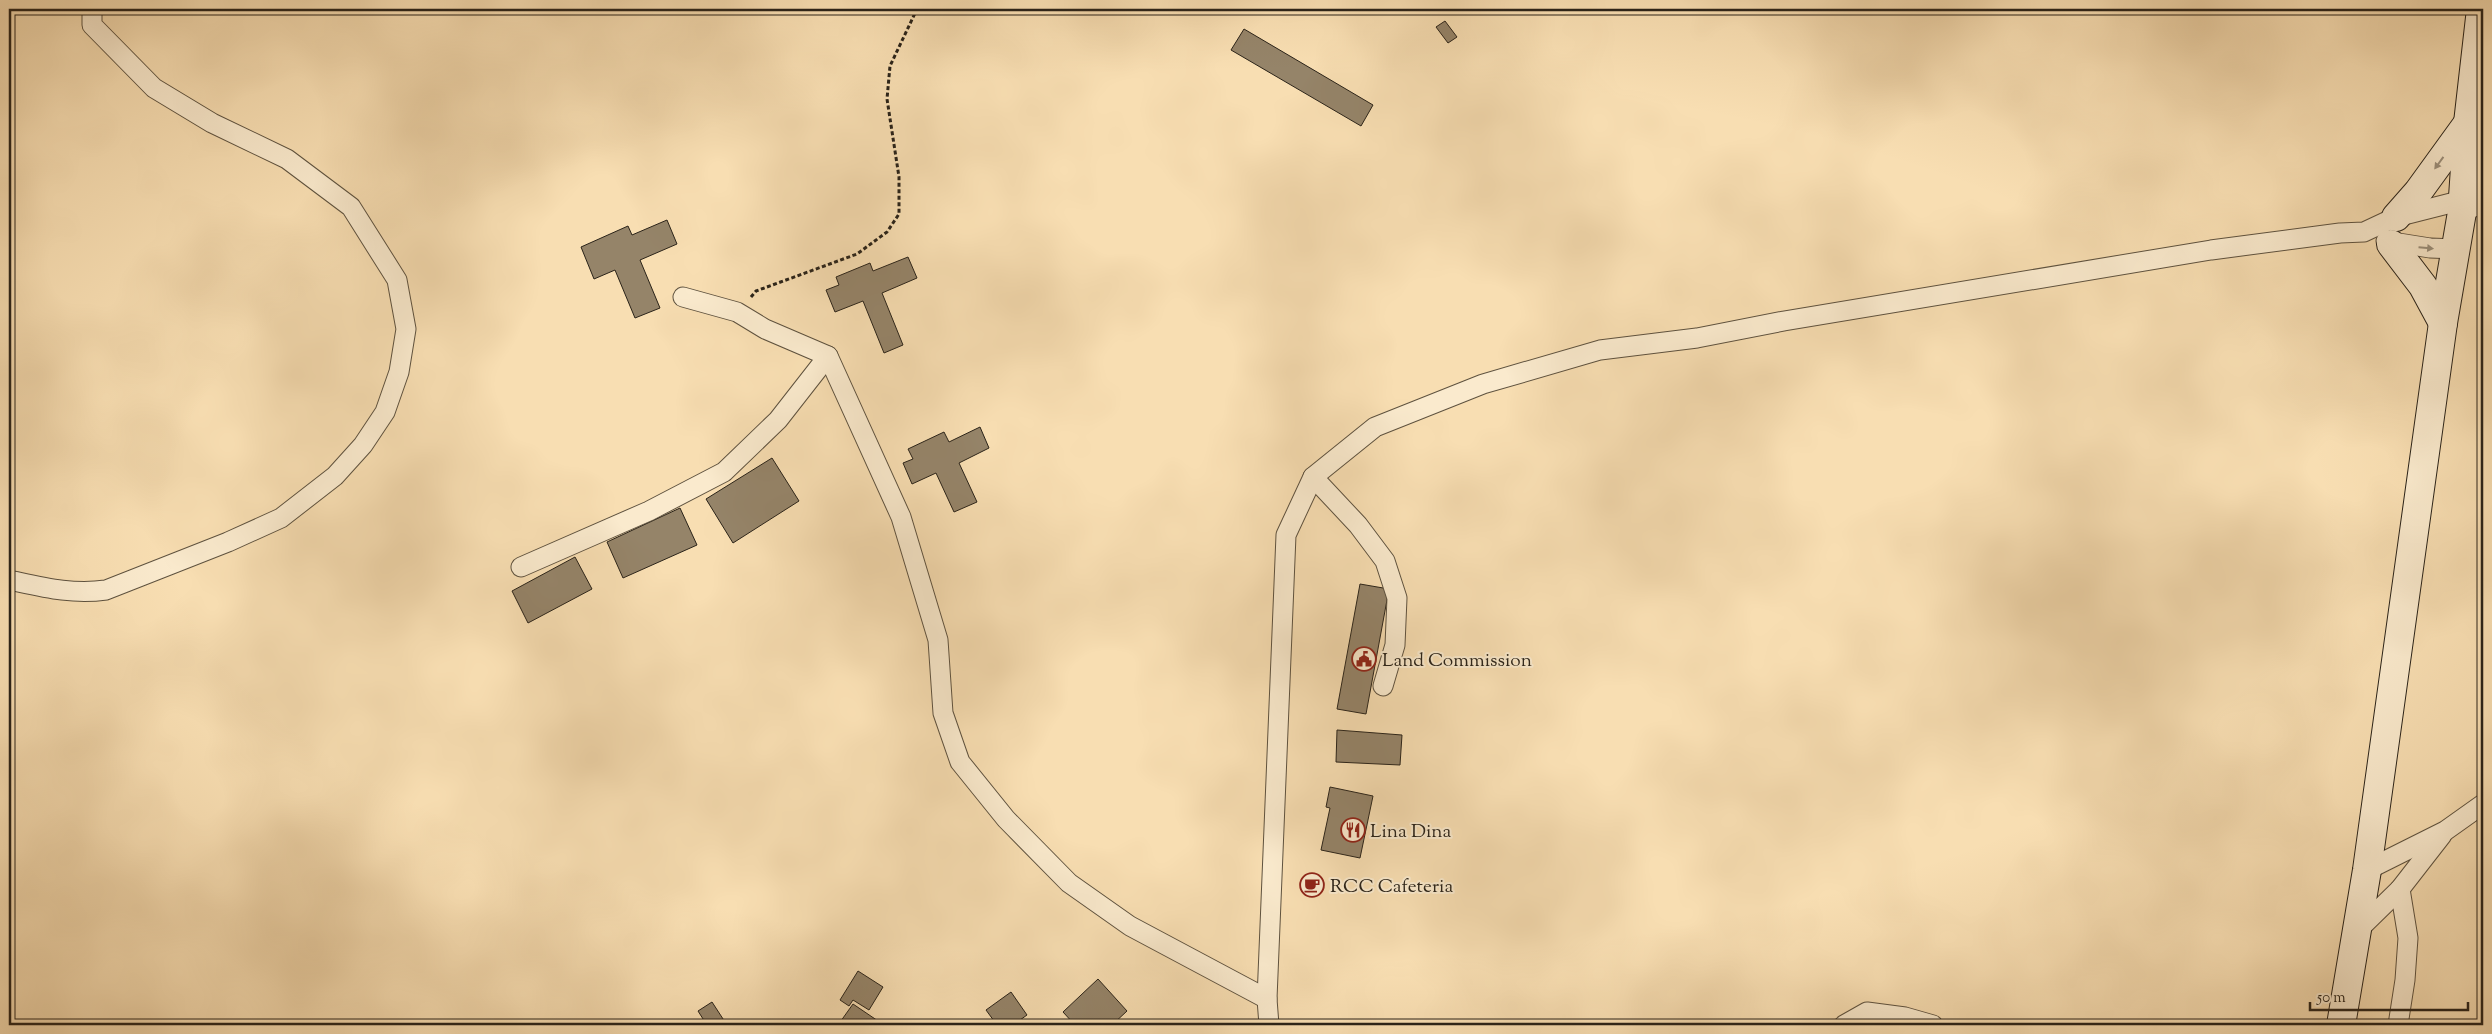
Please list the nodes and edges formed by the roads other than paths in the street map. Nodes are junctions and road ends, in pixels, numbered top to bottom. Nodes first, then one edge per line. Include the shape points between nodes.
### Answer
1 (92, 9) edge
2 (2481, 9) edge
3 (2468, 123) junction
4 (2469, 205) edge
5 (2396, 217) junction
6 (2364, 232) junction
7 (2391, 244) junction
8 (2456, 249) junction
9 (683, 297) dead end
10 (2443, 323) junction
11 (828, 356) junction
12 (1313, 477) junction
13 (521, 567) dead end
14 (9, 580) edge
15 (1383, 686) dead end
16 (2483, 804) edge
17 (2445, 831) junction
18 (2367, 870) junction
19 (2400, 888) junction
20 (2357, 931) junction
21 (1267, 999) junction
22 (1269, 1025) edge
23 (1844, 1025) edge
24 (1933, 1025) edge
25 (2341, 1025) edge
26 (2398, 1025) edge

1 - 14 street via 92,25 154,88 212,123 286,159 351,207 397,280 406,329 399,372 385,412 363,445 335,476 281,518 106,590 85,593 62,591
2 - 3 street
3 - 4 street
3 -> 5 street
4 - 5 street
4 - 8 street
5 - 6 street
6 - 7 street
6 - 12 street via 2211,250 1697,338 1600,350 1483,384 1375,427
7 -> 8 street
7 - 10 street via 2423,286
8 - 10 street
9 - 11 street via 737,312 764,329
10 - 18 street
11 - 13 street via 778,420 724,472 649,511
11 - 21 street via 901,517 938,640 943,713 960,762 1006,819 1069,883 1130,926
12 - 15 street via 1386,561 1397,598 1395,645
12 - 21 street via 1286,535
16 - 17 street
17 - 18 street
17 - 19 street
18 - 20 street
19 - 20 street
19 - 26 street via 2408,938
20 - 25 street
21 - 22 street
23 - 24 street via 1868,1012

